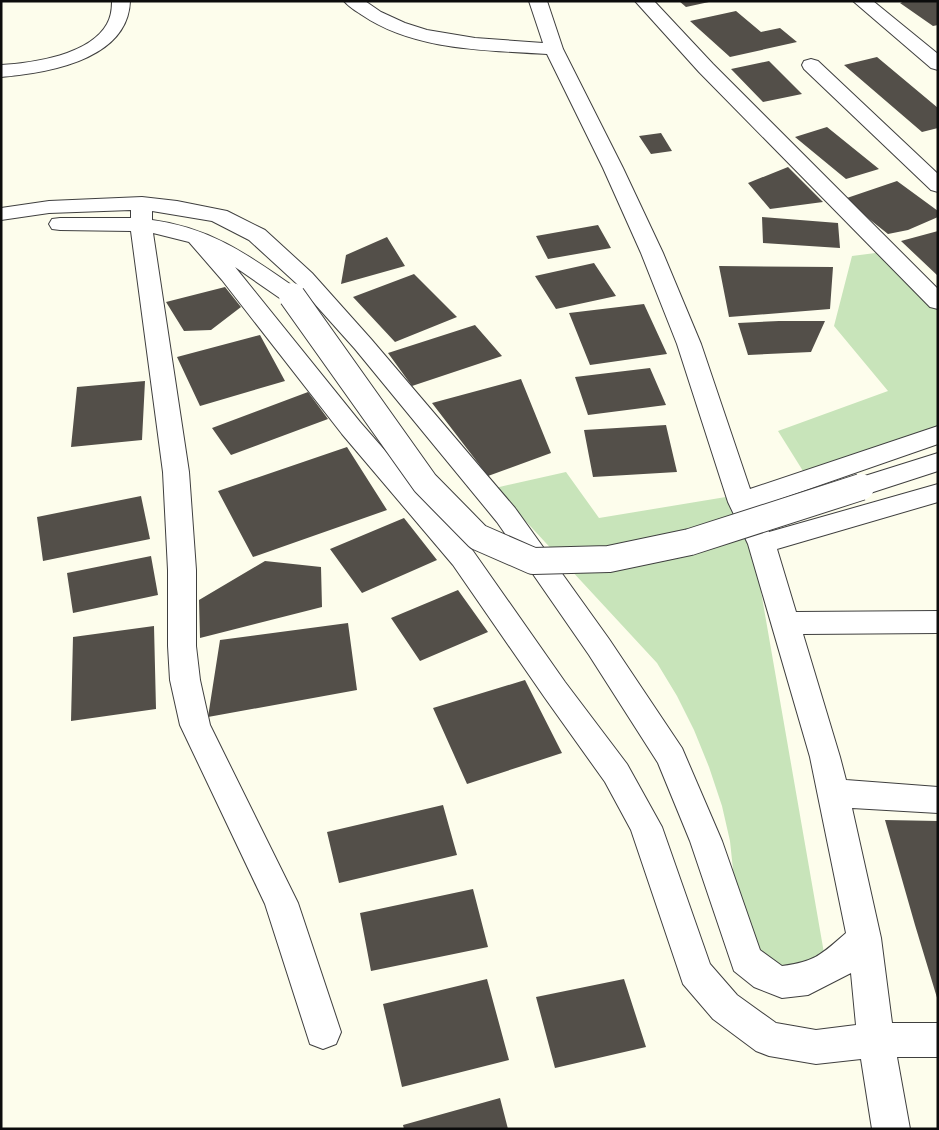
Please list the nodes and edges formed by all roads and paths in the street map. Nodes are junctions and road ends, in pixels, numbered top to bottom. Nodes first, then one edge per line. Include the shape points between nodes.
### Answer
1 (121, 1) edge
2 (353, 1) edge
3 (385, 1) edge
4 (538, 1) edge
5 (644, 1) edge
6 (862, 1) edge
7 (551, 40) junction
8 (938, 64) edge
9 (811, 65) dead end
10 (1, 71) edge
11 (938, 186) edge
12 (1, 214) edge
13 (142, 215) junction
14 (1, 231) edge
15 (257, 235) junction
16 (196, 236) junction
17 (292, 296) junction
18 (938, 302) edge
19 (938, 435) edge
20 (938, 462) edge
21 (938, 493) edge
22 (741, 502) junction
23 (762, 544) junction
24 (938, 622) edge
25 (785, 623) junction
26 (833, 793) junction
27 (938, 800) edge
28 (864, 938) junction
29 (323, 1032) dead end
30 (876, 1040) junction
31 (938, 1040) edge
32 (891, 1129) edge

1 - 10 street via 115,28 96,46 42,66
2 - 7 street via 375,17 408,32 461,42
3 - 7 street via 402,14 448,25
4 - 7 street
5 - 18 street
6 - 8 street
7 - 22 street via 652,253 688,344
9 - 11 street
12 - 13 street via 49,206
13 - 14 street
13 - 15 street via 177,207 219,216
13 - 16 street via 161,228
13 - 29 street via 176,472 182,570 182,646 195,726 281,903
15 - 17 street
15 - 28 street via 310,285 363,344 506,515 599,647 671,757 706,841 746,960 766,976 782,982 808,979 835,965
16 - 17 street via 245,262
16 - 30 street via 351,428 463,558 616,773 646,827 694,973 724,1007 769,1039 816,1048
17 - 20 street, bridge via 425,483 478,536 533,561 609,559 690,542
19 - 22 street
21 - 23 street
22 - 23 street
23 - 25 street
24 - 25 street
25 - 26 street
26 - 27 street
26 - 28 street
28 - 30 street
30 - 31 street
30 - 32 street

